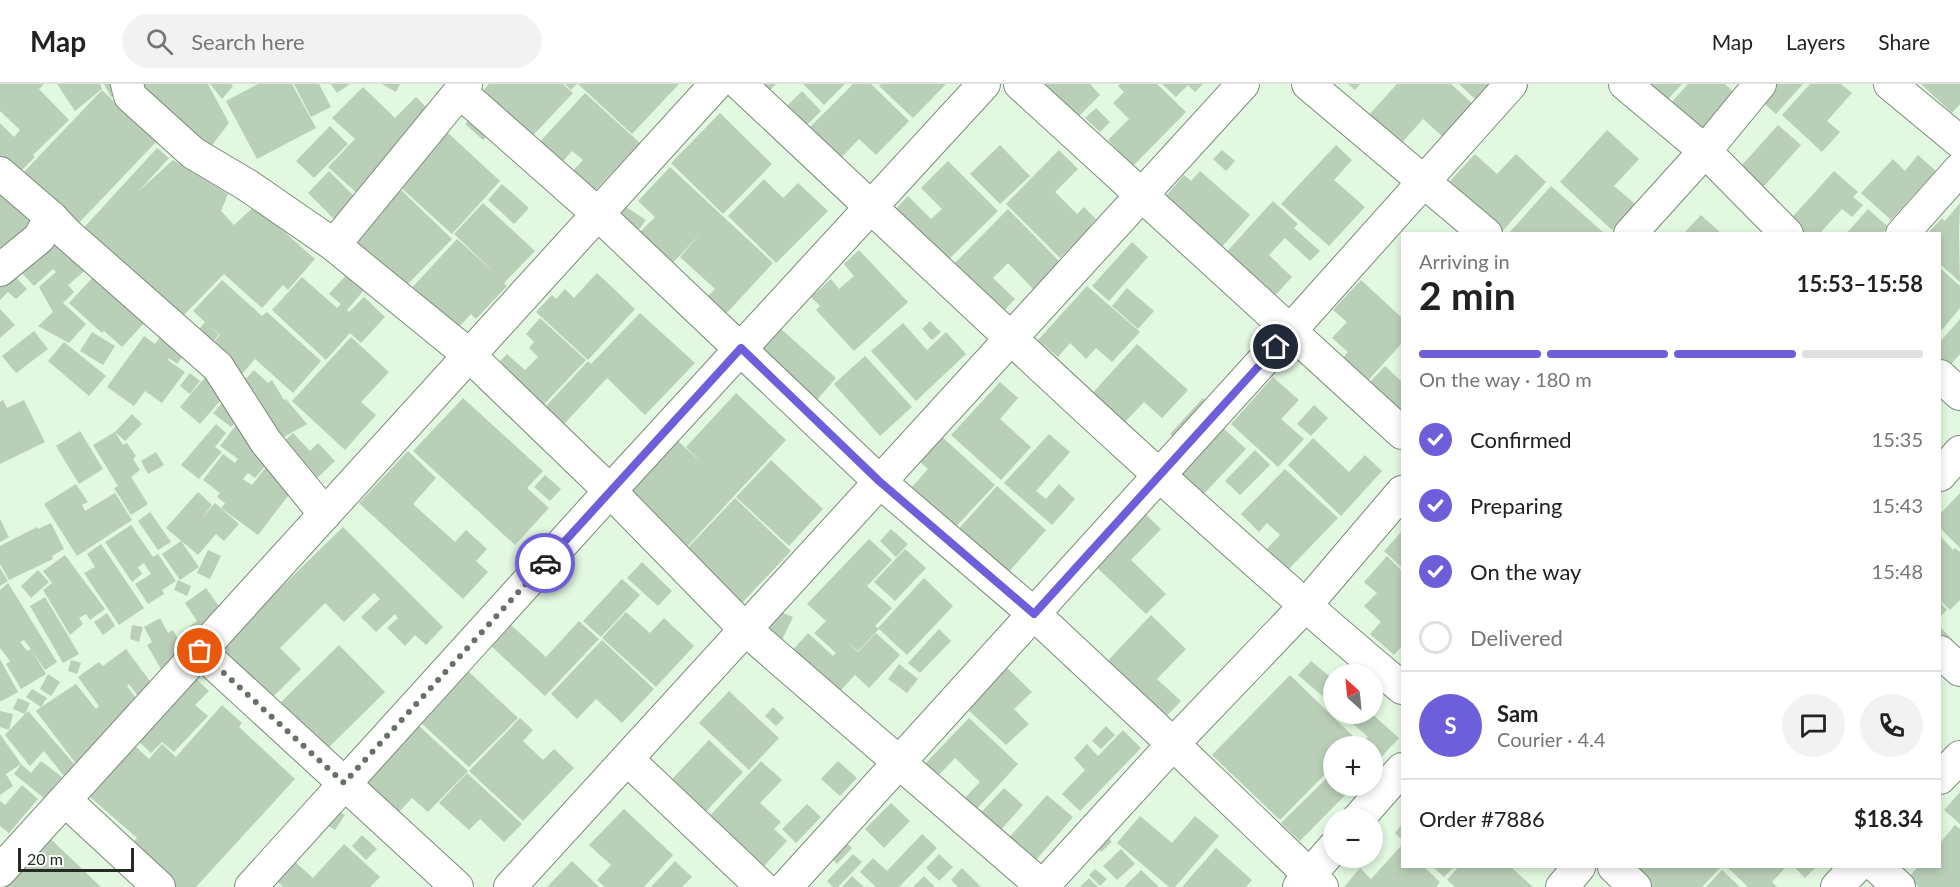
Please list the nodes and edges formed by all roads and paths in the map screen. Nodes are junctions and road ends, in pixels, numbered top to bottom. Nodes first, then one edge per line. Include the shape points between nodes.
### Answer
1 (127, 84) edge
2 (716, 84) edge
3 (740, 84) edge
4 (984, 84) edge
5 (1020, 84) edge
6 (1243, 84) edge
7 (1308, 84) edge
8 (1511, 84) edge
9 (1625, 84) edge
10 (1760, 84) edge
11 (1890, 84) edge
12 (463, 88) edge
13 (1960, 142) edge
14 (1705, 151) junction
15 (1960, 169) edge
16 (0, 173) edge
17 (1425, 180) junction
18 (1142, 195) junction
19 (872, 207) junction
20 (597, 213) junction
21 (51, 217) junction
22 (1484, 232) edge
23 (1632, 232) edge
24 (1785, 232) edge
25 (1904, 232) edge
26 (334, 245) junction
27 (0, 270) edge
28 (1290, 331) junction
29 (1011, 338) junction
30 (741, 348) junction
31 (469, 355) junction
32 (1941, 377) edge
33 (1960, 394) edge
34 (1401, 432) edge
35 (1960, 452) edge
36 (1941, 474) edge
37 (1159, 476) junction
38 (879, 481) junction
39 (610, 491) junction
40 (1401, 493) edge
41 (325, 514) junction
42 (1305, 606) junction
43 (1034, 614) junction
44 (745, 629) junction
45 (200, 651) junction
46 (1941, 653) edge
47 (1960, 670) edge
48 (1401, 687) edge
49 (1173, 744) junction
50 (1960, 757) edge
51 (627, 759) junction
52 (899, 763) junction
53 (1401, 770) edge
54 (1941, 777) edge
55 (344, 783) junction
56 (65, 800) junction
57 (1368, 808) edge
58 (1323, 864) edge
59 (1578, 868) edge
60 (1615, 868) edge
61 (1855, 868) edge
62 (1878, 868) edge
63 (0, 871) edge
64 (1310, 883) edge
65 (159, 887) edge
66 (251, 887) edge
67 (457, 887) edge
68 (510, 887) edge
69 (762, 887) edge
70 (786, 887) edge
71 (1042, 887) edge
72 (1562, 887) edge
73 (1635, 887) edge
74 (1837, 887) edge
75 (1899, 887) edge

1 - 26 street via 130,96 194,153
2 - 20 street
3 - 19 street
4 - 19 street
5 - 18 street
6 - 18 street
7 - 17 street
8 - 17 street
9 - 14 street
10 - 14 street
11 - 13 street
12 - 20 street
12 - 26 street
14 - 23 street
14 - 24 street
15 - 25 street
16 - 21 street
17 - 22 street
17 - 28 street
18 - 28 street
18 - 29 street
19 - 29 street
19 - 30 street
20 - 30 street
20 - 31 street
21 - 27 street via 39,238
21 - 41 street via 218,368 266,442
26 - 31 street
28 - 34 street
28 - 37 street
29 - 37 street
29 - 38 street
30 - 38 street
30 - 39 street
31 - 39 street
31 - 41 street
32 - 33 street
35 - 36 street
37 - 42 street
37 - 43 street
38 - 43 street
38 - 44 street
39 - 44 street
39 - 55 street
40 - 42 street
41 - 45 street
42 - 48 street
42 - 49 street
43 - 49 street
43 - 52 street
44 - 51 street
44 - 52 street
45 - 55 street
45 - 56 street
46 - 47 street
49 - 64 street
49 - 71 street
50 - 54 street
51 - 68 street
51 - 69 street
52 - 70 street
52 - 71 street
53 - 57 street
55 - 66 street
55 - 67 street
56 - 63 street
56 - 65 street
58 - 64 street
59 - 72 street
60 - 73 street
61 - 74 street
62 - 75 street

